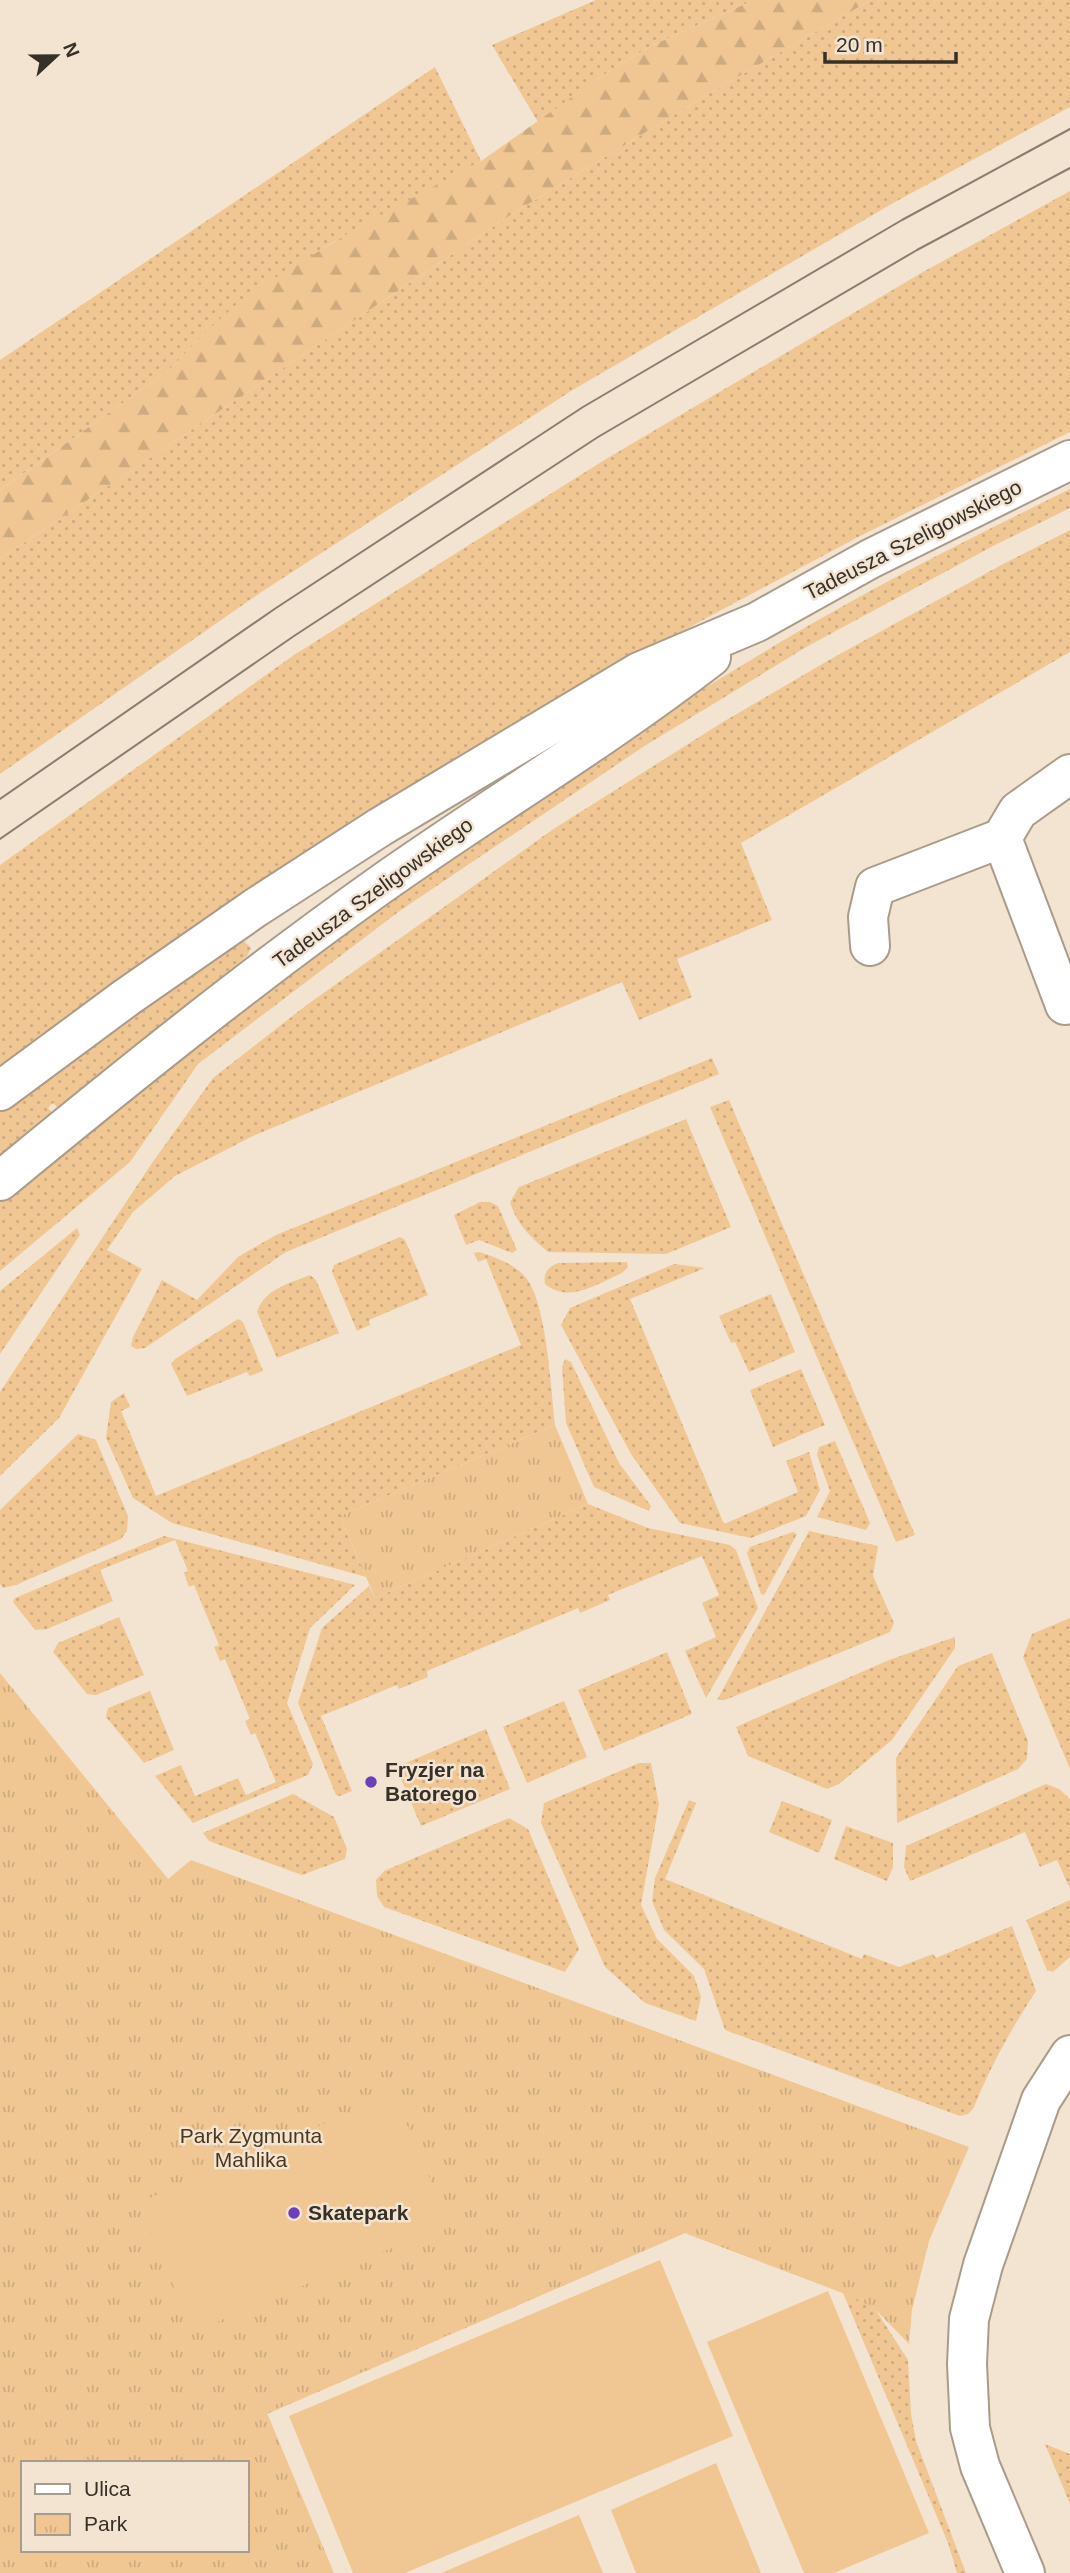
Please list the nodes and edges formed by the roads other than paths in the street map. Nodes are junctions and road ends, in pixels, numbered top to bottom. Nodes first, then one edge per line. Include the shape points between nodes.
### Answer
1 (1070, 460) edge
2 (757, 622) junction
3 (1070, 774) edge
4 (1002, 838) junction
5 (870, 946) dead end
6 (1065, 1005) dead end
7 (0, 1091) edge
8 (0, 1181) edge
9 (1070, 2055) edge
10 (1025, 2573) edge

1 - 2 street, Tadeusza Szeligowskiego via 882,553
2 - 7 street, Tadeusza Szeligowskiego via 639,673 380,827 138,989
2 - 8 street, Tadeusza Szeligowskiego via 653,702 368,894 175,1038
3 - 4 street via 1018,811
4 - 5 street via 875,887 868,917
4 - 6 street
9 - 10 street via 1041,2100 983,2265 969,2319 970,2428

